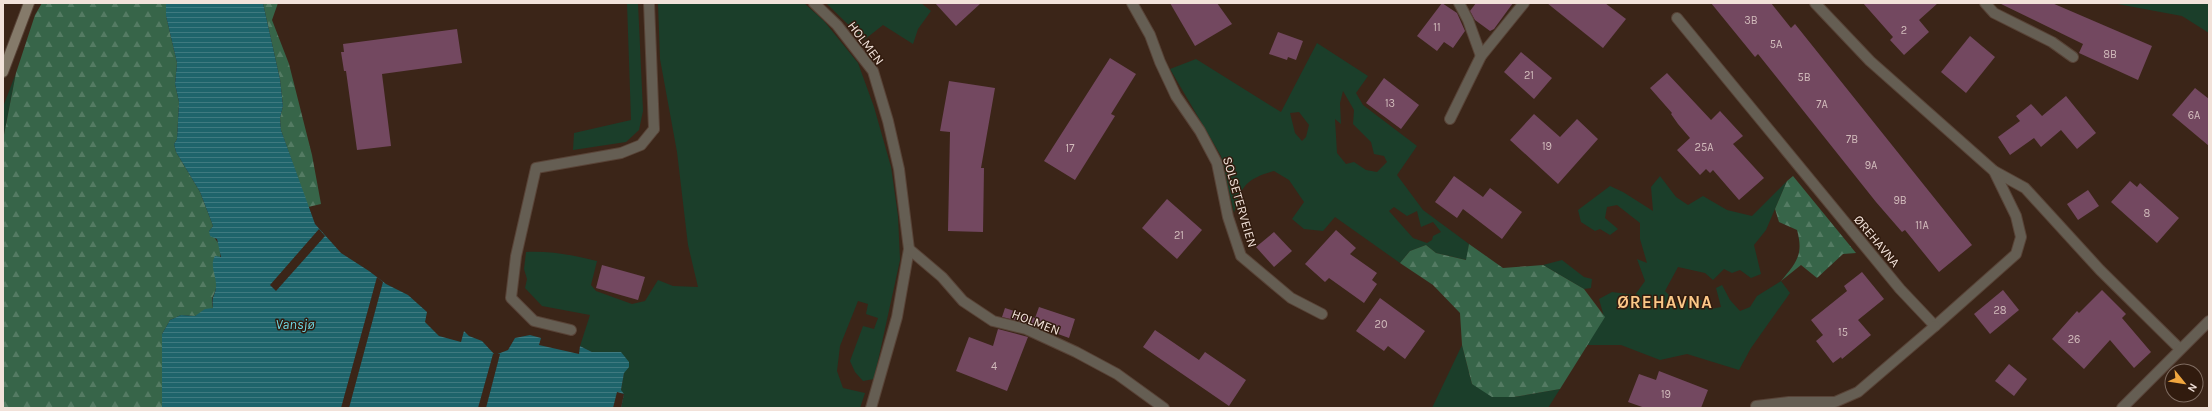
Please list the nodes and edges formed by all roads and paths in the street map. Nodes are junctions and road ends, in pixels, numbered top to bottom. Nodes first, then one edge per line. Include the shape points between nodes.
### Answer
1 (29, 3) edge
2 (649, 3) edge
3 (814, 3) edge
4 (1132, 3) edge
5 (1459, 3) edge
6 (1524, 3) edge
7 (1815, 3) edge
8 (1985, 3) edge
9 (1677, 18) dead end
10 (1481, 56) junction
11 (2073, 58) dead end
12 (3, 72) edge
13 (1450, 119) dead end
14 (1994, 171) junction
15 (909, 249) junction
16 (1322, 314) dead end
17 (2209, 321) edge
18 (1935, 326) junction
19 (571, 330) dead end
20 (2180, 349) junction
21 (1756, 406) dead end
22 (871, 408) edge
23 (1164, 408) edge
24 (2122, 408) edge

1 - 12 street
2 - 19 street via 654,129 641,145 620,153 536,168 516,256 512,298 534,321
3 - 15 street, HOLMEN via 837,26 873,71 899,169
4 - 16 street, SOLSETERVEIEN via 1150,34 1176,96 1200,131 1217,163 1230,224 1241,256 1291,298
5 - 10 street
6 - 10 street
7 - 14 street via 1870,61
8 - 11 street via 1994,14 2052,42
9 - 18 street, ØREHAVNA via 1900,289
10 - 13 street
14 - 18 street via 2016,216 2022,237 2016,254
14 - 20 street via 2025,188 2100,270
15 - 22 street, HOLMEN via 897,317
15 - 23 street, HOLMEN via 942,277 963,302 994,321 1026,329 1090,359 1117,374
17 - 20 street
18 - 21 street via 1858,392 1835,402 1788,402
20 - 24 street

